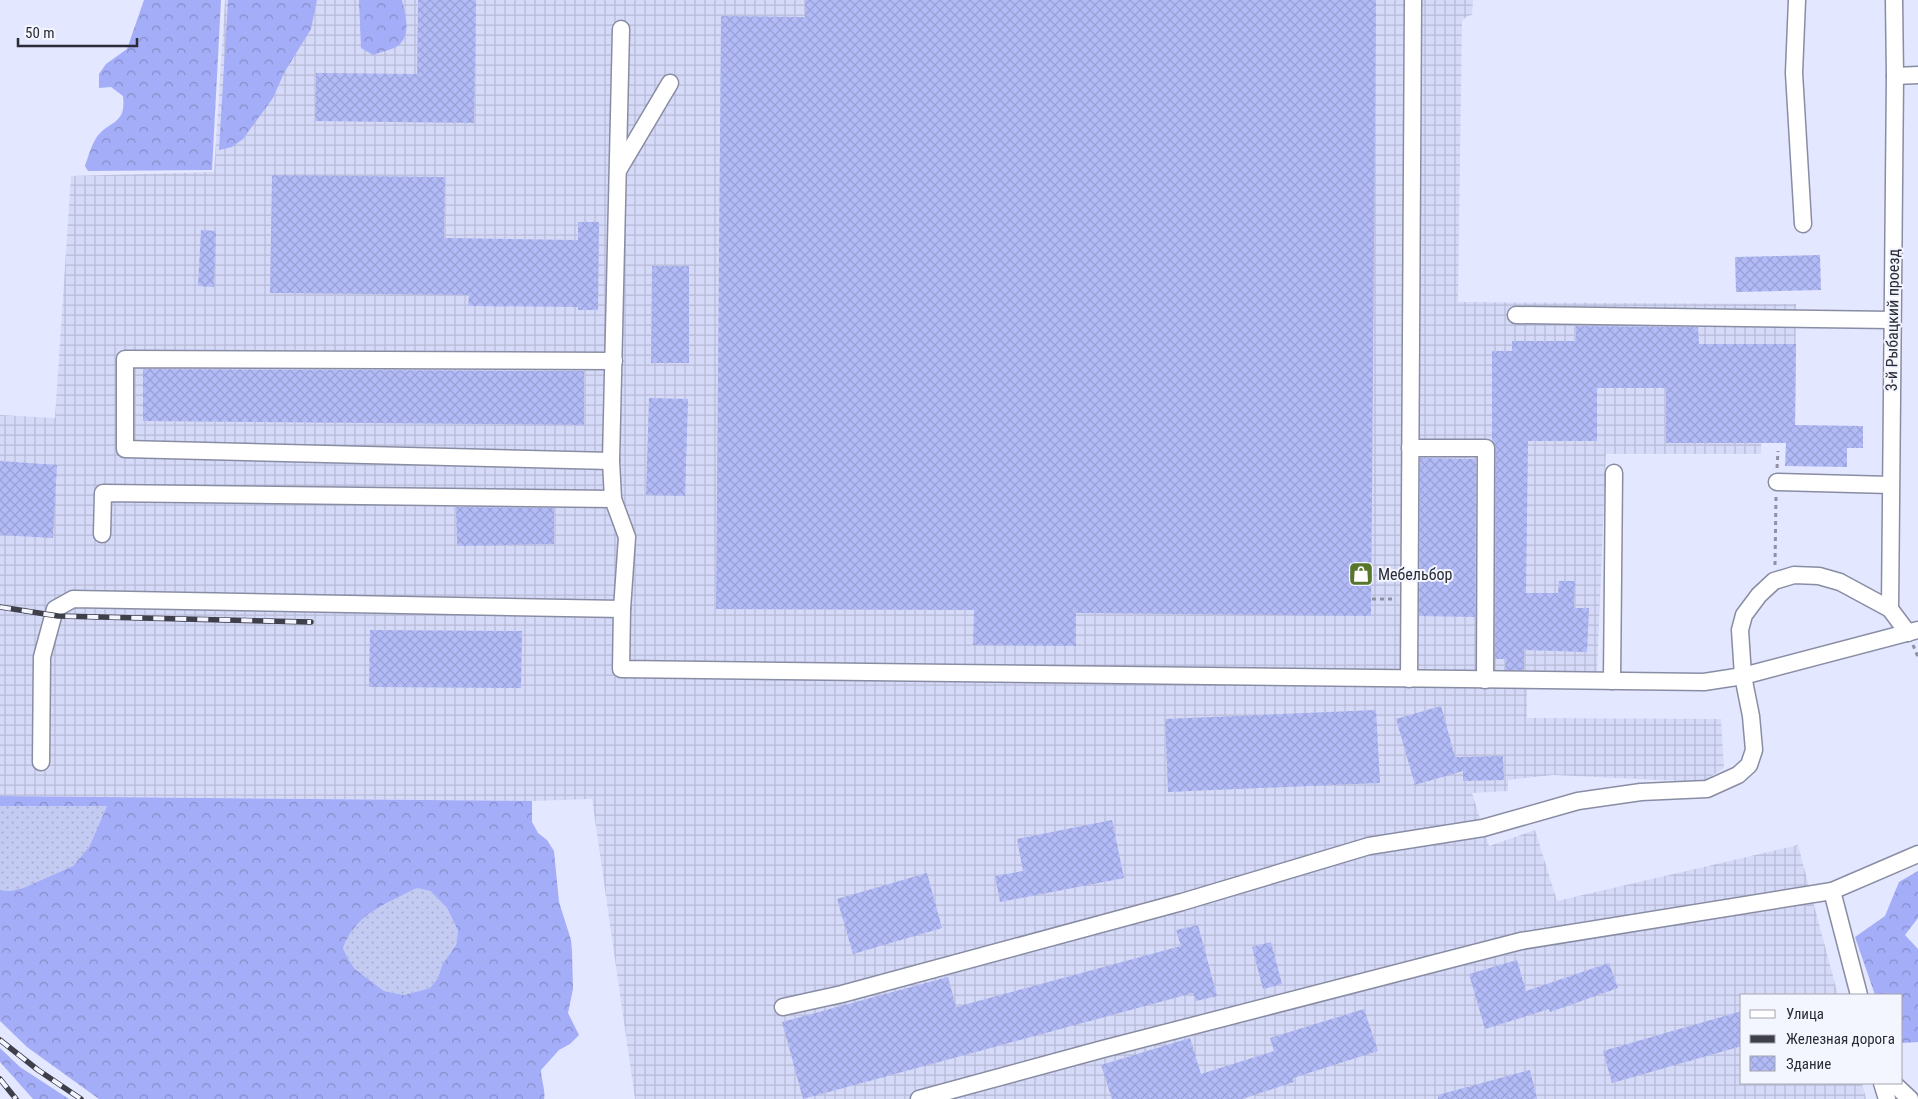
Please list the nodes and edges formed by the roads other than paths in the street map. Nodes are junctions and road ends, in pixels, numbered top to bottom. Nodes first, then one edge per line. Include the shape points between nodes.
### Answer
1 (1413, 0) edge
2 (1798, 0) edge
3 (1890, 2) edge
4 (621, 29) dead end
5 (1895, 76) junction
6 (1918, 76) edge
7 (670, 83) dead end
8 (618, 172) junction
9 (1803, 224) dead end
10 (1516, 315) dead end
11 (1892, 320) junction
12 (614, 360) junction
13 (1410, 448) junction
14 (611, 461) junction
15 (1614, 473) dead end
16 (1777, 482) road end
17 (1890, 485) junction
18 (613, 499) junction
19 (102, 534) dead end
20 (622, 609) junction
21 (1890, 609) junction
22 (1913, 632) edge
23 (1743, 676) junction
24 (1409, 679) junction
25 (1485, 680) junction
26 (1612, 681) junction
27 (41, 762) dead end
28 (1918, 854) edge
29 (1832, 891) junction
30 (1859, 994) edge
31 (783, 1007) dead end
32 (1882, 1084) edge
33 (1894, 1084) edge
34 (919, 1099) edge
35 (1887, 1099) edge
36 (1910, 1099) edge

1 - 13 street
2 - 9 street via 1794,73
3 - 5 street, 3-й Рыбацкий проезд
4 - 8 street
5 - 6 street
5 - 11 street, 3-й Рыбацкий проезд
7 - 8 street
8 - 12 street
10 - 11 street
11 - 17 street, 3-й Рыбацкий проезд
12 - 14 street
12 - 14 street via 125,359 125,448
13 - 24 street
13 - 25 street via 1486,448
14 - 18 street
15 - 26 street
16 - 17 street
17 - 21 street, 3-й Рыбацкий проезд
18 - 19 street via 103,493
18 - 20 street via 627,537
20 - 24 street via 621,669
20 - 27 street via 73,599 55,609 42,657
21 - 22 street
21 - 23 street via 1840,582 1819,576 1794,576 1774,581 1744,615 1740,630
22 - 23 street
23 - 26 street via 1704,682
23 - 31 street via 1754,750 1749,765 1738,776 1707,789 1641,792 1578,801 1483,828 1369,846 1172,904 842,994
24 - 25 street
25 - 26 street
28 - 29 street
29 - 30 street
29 - 34 street via 1521,941
32 - 35 street
33 - 36 street

